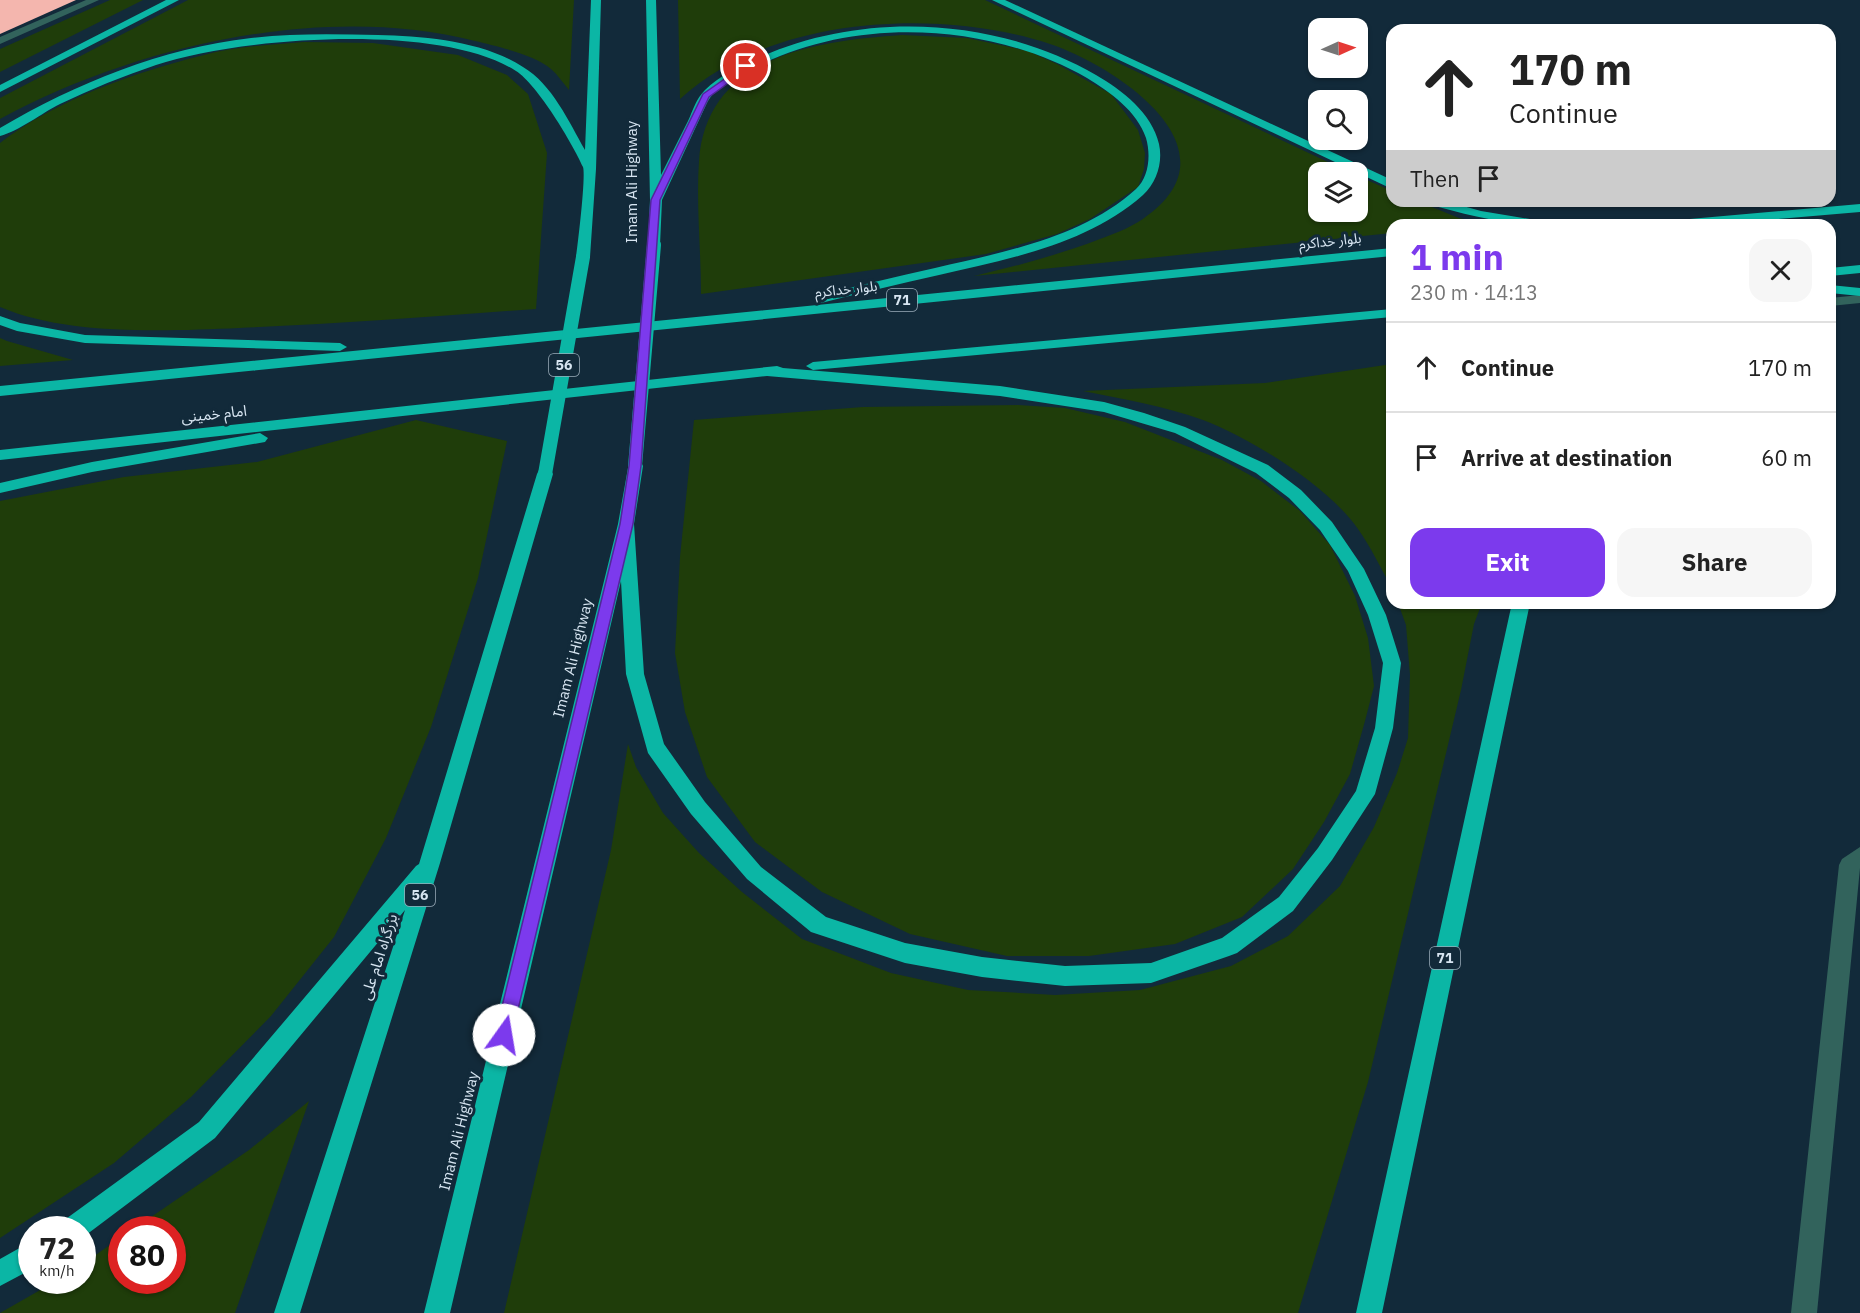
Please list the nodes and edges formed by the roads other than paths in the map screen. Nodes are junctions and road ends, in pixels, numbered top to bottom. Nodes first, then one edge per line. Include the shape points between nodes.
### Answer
1 (94, 0) edge
2 (174, 0) edge
3 (596, 0) edge
4 (651, 0) edge
5 (997, 0) edge
6 (0, 41) edge
7 (0, 88) edge
8 (0, 133) edge
9 (590, 169) junction
10 (1386, 182) edge
11 (656, 200) junction
12 (1451, 207) edge
13 (1860, 208) edge
14 (1501, 219) edge
15 (1735, 219) edge
16 (1386, 253) edge
17 (1860, 269) edge
18 (1836, 271) edge
19 (1836, 290) edge
20 (1860, 292) edge
21 (1860, 299) edge
22 (1836, 301) edge
23 (1386, 314) edge
24 (753, 315) junction
25 (0, 320) edge
26 (411, 349) junction
27 (766, 371) junction
28 (0, 391) edge
29 (431, 409) junction
30 (0, 455) edge
31 (0, 488) edge
32 (626, 524) junction
33 (1520, 609) edge
34 (1860, 856) edge
35 (430, 863) junction
36 (91, 1216) edge
37 (18, 1262) edge
38 (0, 1273) edge
39 (287, 1313) edge
40 (437, 1313) edge
41 (1369, 1313) edge
42 (1804, 1313) edge

1 - 6 street
2 - 7 highway
3 - 9 highway, 56
4 - 11 highway, Imam Ali Highway
5 - 10 highway
8 - 9 highway via 56,101 121,74 206,50 248,41 296,38 420,40 457,47 520,69 540,89
9 - 35 highway, بزرگراه امام علی / 56, bridge via 583,257 545,474
11 - 24 highway via 705,96 762,57 797,45 856,34 964,32 1034,48 1066,60 1119,94 1140,116 1152,138 1156,162 1144,188 1104,218 1042,245
11 - 32 highway, Imam Ali Highway, bridge via 635,466
12 - 14 highway
13 - 15 highway
16 - 24 highway, بلوار خداکرم / 71
17 - 18 highway
19 - 20 highway
21 - 22 street
23 - 27 highway
24 - 26 highway, بلوار خداکرم / 71
25 - 26 highway via 17,327 85,339
26 - 28 highway
27 - 29 highway
27 - 32 highway via 1000,391 1104,407 1224,448 1262,469 1295,494 1326,526 1356,569 1377,615 1392,663 1384,728 1365,794 1286,904 1229,946 1151,973 1065,976 982,967 905,953 819,925 754,873 698,808 655,747 635,674
29 - 30 highway, امام خمینی
29 - 31 highway via 92,467
32 - 40 highway, Imam Ali Highway
33 - 41 highway, 71
34 - 42 street via 1849,865
35 - 36 highway via 207,1130
35 - 39 highway, بزرگراه امام علی / 56
37 - 38 highway

